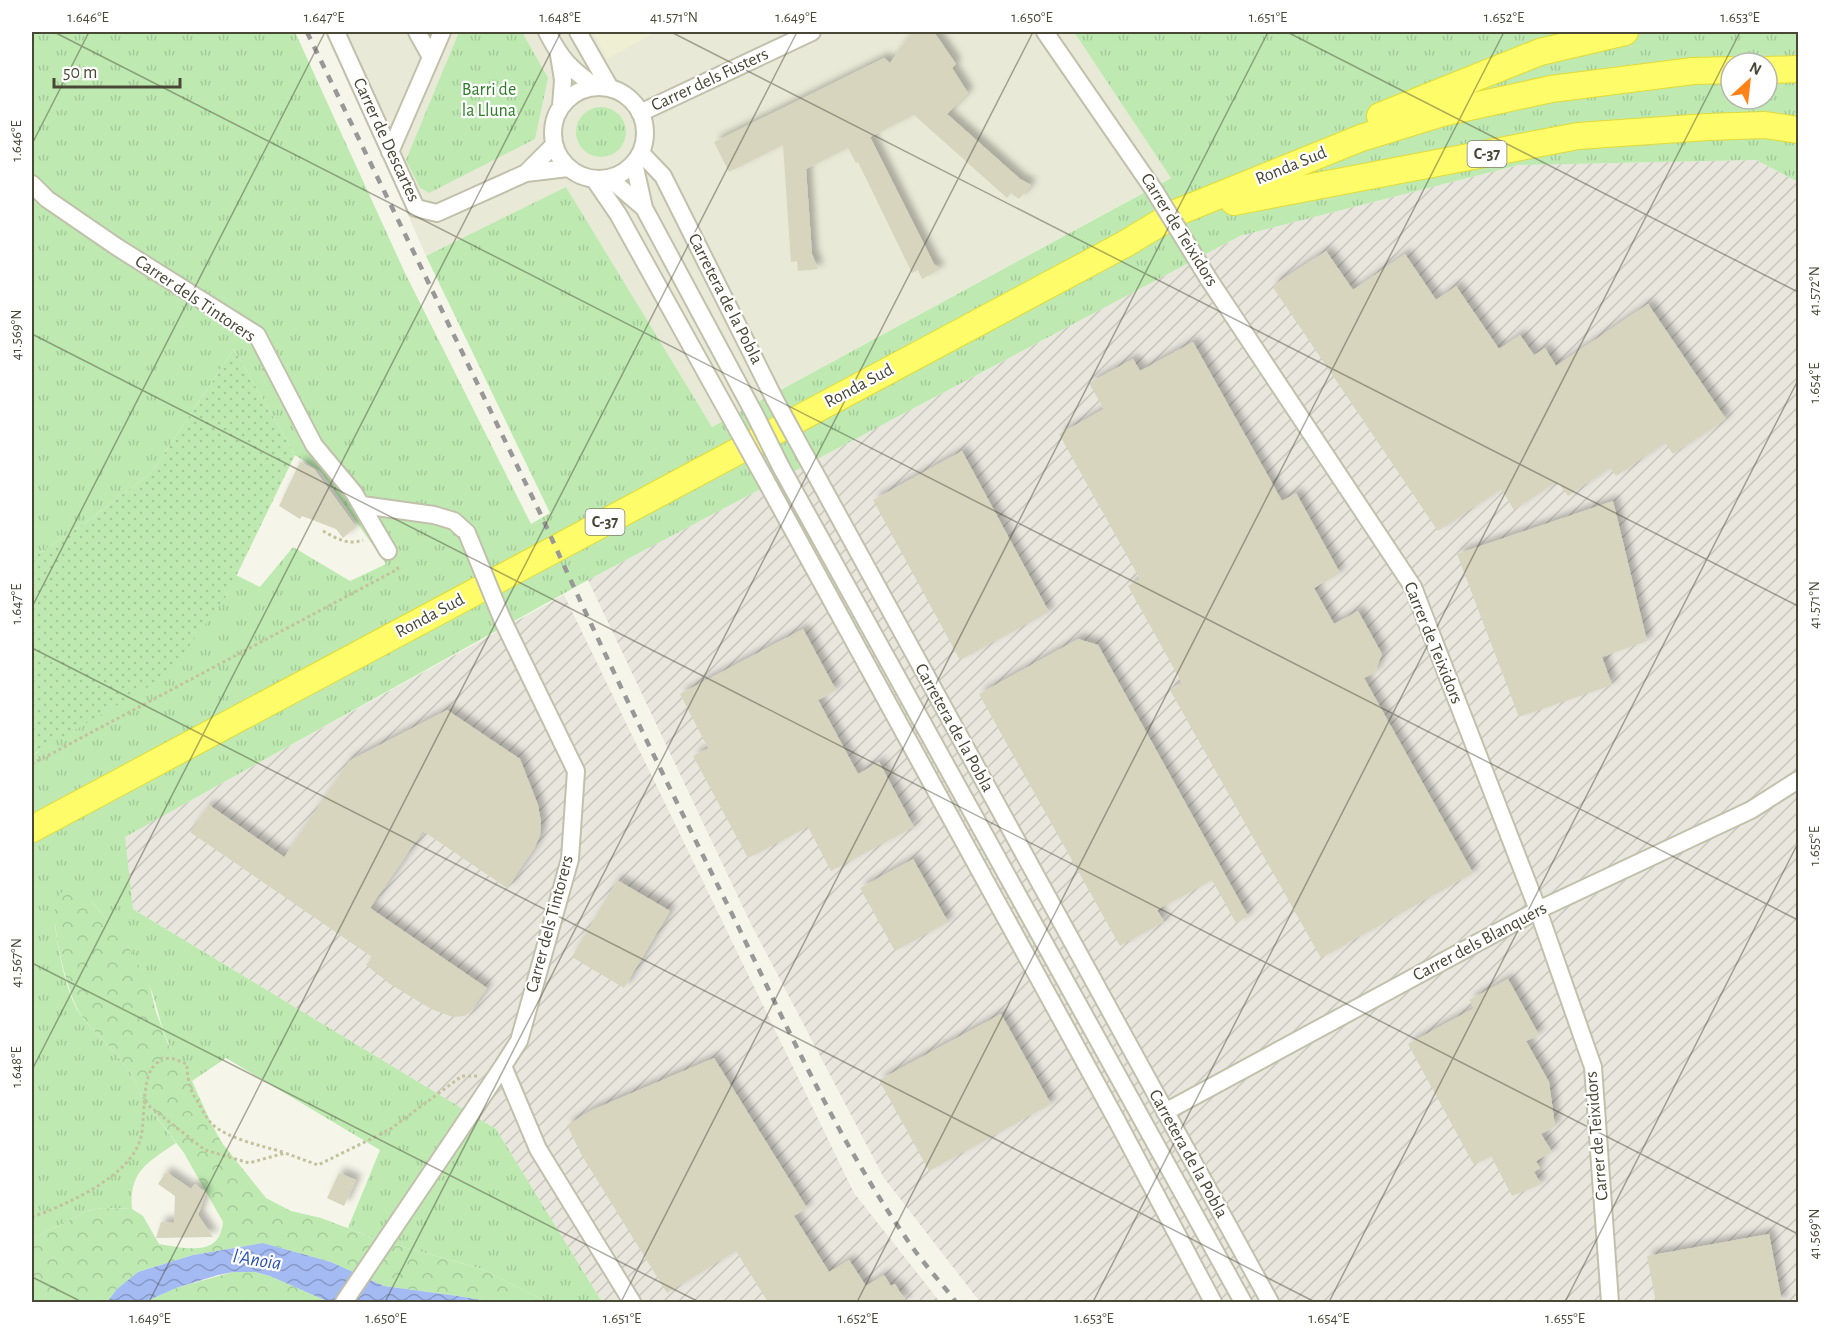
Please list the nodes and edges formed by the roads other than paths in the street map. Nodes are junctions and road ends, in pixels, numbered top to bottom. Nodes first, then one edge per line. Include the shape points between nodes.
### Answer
1 (336, 32) edge
2 (417, 32) edge
3 (442, 32) edge
4 (547, 32) edge
5 (578, 32) edge
6 (812, 32) edge
7 (1045, 32) edge
8 (1625, 32) edge
9 (559, 55) junction
10 (431, 57) junction
11 (1798, 69) edge
12 (1719, 70) edge
13 (1779, 70) edge
14 (603, 88) junction
15 (561, 106) junction
16 (640, 113) junction
17 (1798, 130) edge
18 (554, 145) junction
19 (390, 152) junction
20 (637, 158) junction
21 (568, 168) junction
22 (526, 173) junction
23 (602, 179) junction
24 (32, 184) edge
25 (644, 208) junction
26 (1178, 212) junction
27 (362, 505) junction
28 (388, 551) road end
29 (1798, 780) edge
30 (83, 802) junction
31 (32, 817) edge
32 (32, 829) edge
33 (32, 844) edge
34 (1538, 910) junction
35 (499, 1071) junction
36 (1165, 1112) junction
37 (344, 1302) edge
38 (632, 1302) edge
39 (1214, 1302) edge
40 (1243, 1302) edge
41 (1270, 1302) edge
42 (1610, 1302) edge

1 - 19 street, Carrer de Descartes
2 - 10 street
3 - 10 street
4 - 9 street
5 - 14 street
6 - 16 street, Carrer dels Fusters
7 - 34 street, Carrer de Teixidors, bridge via 1154,190 1413,587
8 - 26 highway, C-37 via 1540,52 1258,161
9 - 14 street via 575,73
9 - 15 street via 563,80
10 - 19 street
11 - 13 highway
12 - 26 highway, Ronda Sud / C-37 via 1551,89 1442,113 1361,138
14 - 15 street via 582,90
14 - 16 street via 627,98
15 - 18 street via 552,131
16 - 20 street via 645,140
17 - 26 highway, C-37 via 1707,127 1578,136
18 - 21 street
18 - 22 street, Carrer de Descartes
19 - 22 street, Carrer de Descartes via 417,208 437,213
20 - 23 street via 623,173
20 - 25 street, Carretera de la Pobla
20 - 36 street, Carretera de la Pobla, bridge via 663,176 775,400
21 - 22 street, Carrer de Descartes
21 - 23 street via 580,176
23 - 25 street, Carretera de la Pobla
23 - 39 street, bridge
24 - 27 street, Carrer dels Tintorers via 117,247 257,335 314,445
25 - 40 street, Carretera de la Pobla, bridge via 781,467
26 - 30 highway, Ronda Sud / C-37 via 1125,244
27 - 28 street, Carrer dels Tintorers
27 - 35 street, Carrer dels Tintorers, bridge via 434,515 454,521 467,533 503,621 576,771 570,859 519,1041
29 - 34 street, Carrer dels Blanquers via 1751,810
30 - 31 highway
30 - 32 highway, Ronda Sud / C-37
30 - 33 highway via 48,835
34 - 36 street, Carrer dels Blanquers
34 - 42 street, Carrer de Teixidors via 1593,1067
35 - 37 street, Carrer dels Tintorers
35 - 38 street via 538,1149
36 - 41 street, Carretera de la Pobla

